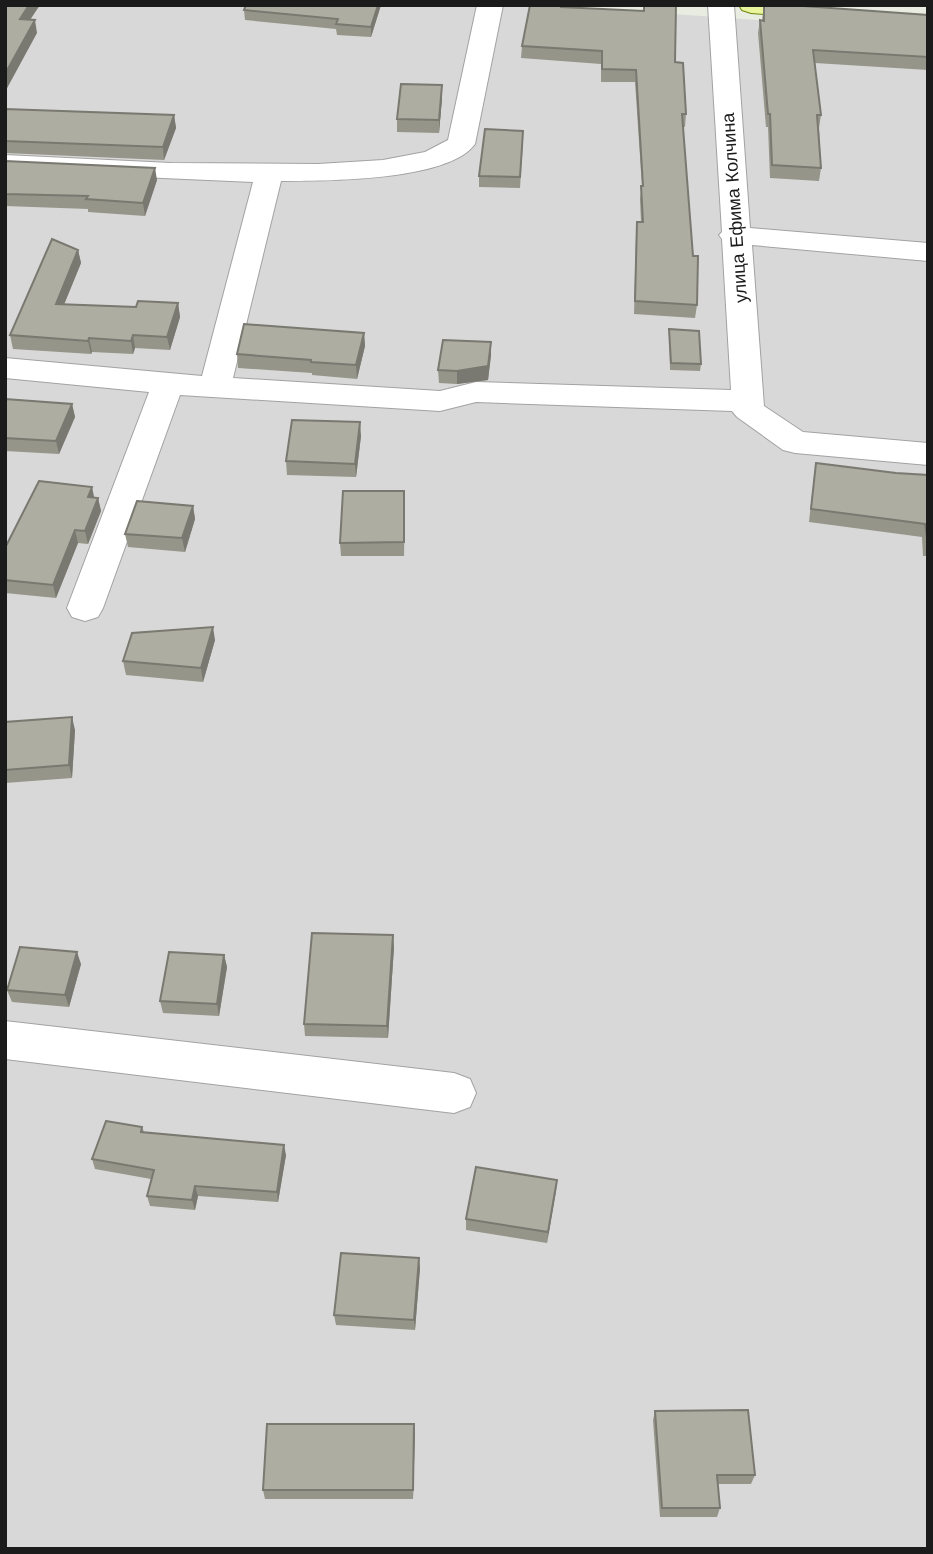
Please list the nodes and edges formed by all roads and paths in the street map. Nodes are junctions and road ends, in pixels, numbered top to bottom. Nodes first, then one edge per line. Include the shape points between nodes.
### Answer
1 (490, 5) edge
2 (721, 5) edge
3 (751, 5) edge
4 (846, 12) edge
5 (5, 163) edge
6 (269, 175) junction
7 (734, 235) junction
8 (928, 251) edge
9 (5, 368) edge
10 (167, 384) junction
11 (215, 386) junction
12 (748, 405) junction
13 (928, 454) edge
14 (85, 608) dead end
15 (5, 1040) edge
16 (454, 1093) dead end

1 - 6 street via 461,144 454,153 366,170
2 - 7 street, улица Ефима Колчина
3 - 4 main road
5 - 6 street
6 - 11 street
7 - 8 street
7 - 12 street, улица Ефима Колчина
9 - 10 street
10 - 11 street
10 - 14 street
11 - 12 street via 440,401 476,392
12 - 13 street via 795,442
15 - 16 street

